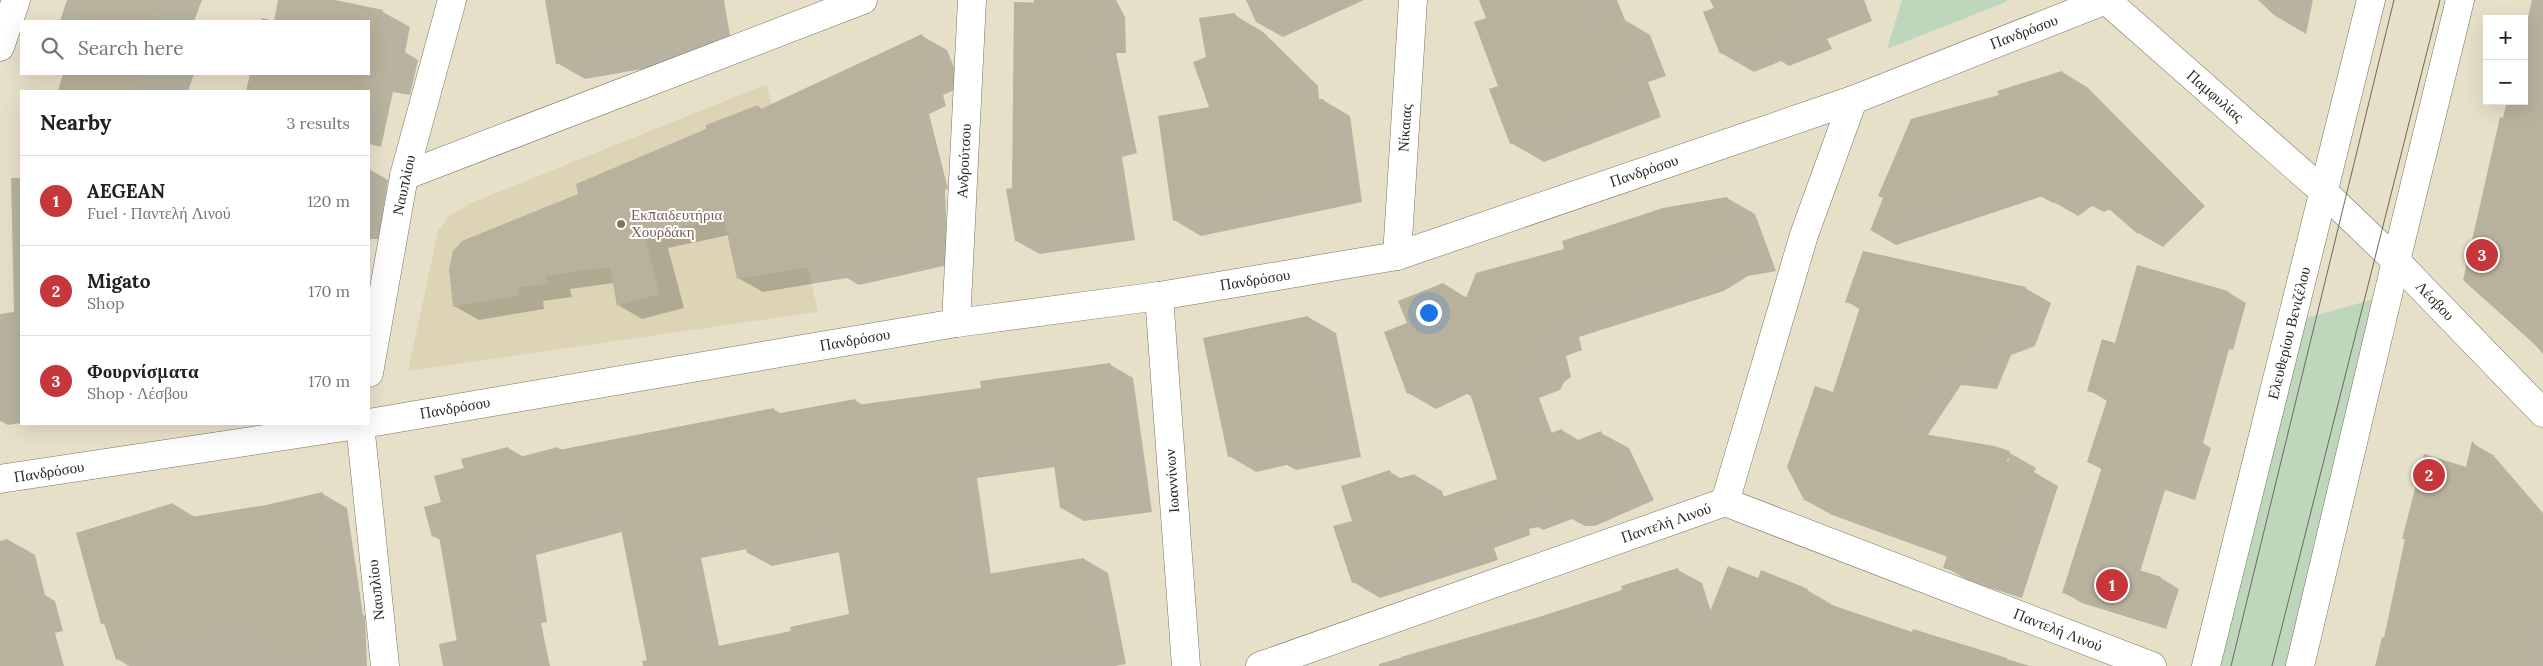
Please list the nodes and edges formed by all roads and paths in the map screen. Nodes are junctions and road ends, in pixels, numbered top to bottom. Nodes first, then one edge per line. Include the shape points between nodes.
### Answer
1 (16, 0) edge
2 (452, 0) edge
3 (863, 0) edge
4 (972, 0) edge
5 (1413, 0) edge
6 (2106, 0) edge
7 (2371, 0) edge
8 (2460, 0) edge
9 (0, 47) edge
10 (1853, 100) junction
11 (404, 176) junction
12 (2324, 192) junction
13 (1397, 256) junction
14 (2396, 261) junction
15 (1158, 296) junction
16 (956, 322) junction
17 (370, 367) edge
18 (2543, 413) edge
19 (370, 423) edge
20 (356, 425) edge
21 (363, 425) edge
22 (0, 479) edge
23 (1725, 502) junction
24 (385, 666) edge
25 (1186, 666) edge
26 (1260, 666) edge
27 (2152, 666) edge
28 (2206, 666) edge
29 (2300, 666) edge

1 - 9 street
2 - 11 street, Ναυπλίου
3 - 11 street
4 - 16 street, Ανδρούτσου
5 - 13 street, Νίκαιας
6 - 10 street, Πανδρόσου
6 - 12 street, Παμφυλίας
7 - 12 street, Ελευθερίου Βενιζέλου
8 - 14 street
10 - 13 street, Πανδρόσου
10 - 23 street via 1804,235
11 - 17 street, Ναυπλίου
12 - 14 street, Λέσβου
12 - 28 street, Ελευθερίου Βενιζέλου
13 - 15 street, Πανδρόσου
14 - 18 street, Λέσβου
14 - 29 street
15 - 16 street, Πανδρόσου
15 - 25 street, Ιωαννίνων
16 - 19 street, Πανδρόσου
20 - 22 street, Πανδρόσου
21 - 24 street, Ναυπλίου
23 - 26 street, Παντελή Λινού
23 - 27 street, Παντελή Λινού

